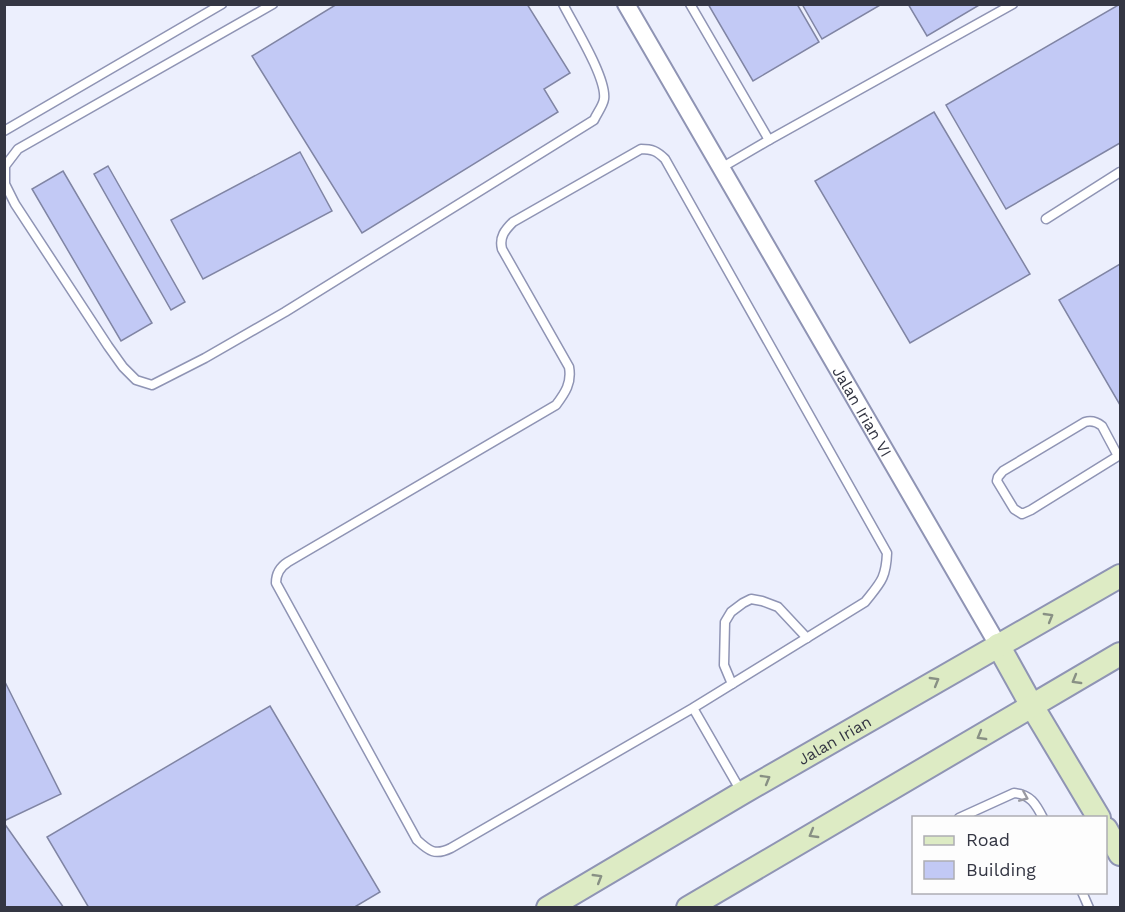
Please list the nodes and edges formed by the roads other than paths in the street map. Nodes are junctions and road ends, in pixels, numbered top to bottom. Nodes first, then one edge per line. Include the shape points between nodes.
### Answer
1 (222, 4) edge
2 (273, 4) edge
3 (563, 4) edge
4 (626, 4) edge
5 (690, 4) edge
6 (1013, 4) edge
7 (4, 131) edge
8 (769, 140) junction
9 (721, 168) junction
10 (1120, 172) edge
11 (1046, 219) dead end
12 (1119, 456) edge
13 (1120, 576) edge
14 (807, 638) junction
15 (998, 645) junction
16 (1120, 654) edge
17 (732, 684) junction
18 (1032, 706) junction
19 (693, 708) junction
20 (742, 793) junction
21 (963, 816) edge
22 (1042, 816) edge
23 (1098, 816) edge
24 (1107, 831) edge
25 (1120, 854) edge
26 (1083, 894) edge
27 (548, 908) edge
28 (688, 908) edge
29 (1089, 908) edge

1 - 7 lane
2 - 3 lane via 26,144 5,166 5,184 15,204 108,346 136,380 152,385 241,338 594,120 604,98 601,77
4 - 9 street, Jalan Irian VI
5 - 8 lane
6 - 8 lane
8 - 9 lane
9 - 15 street, Jalan Irian VI
10 - 11 lane
12 - 12 lane via 1028,513 1014,509 998,483 1003,471 1089,421 1102,426
15 -> 13 street, Jalan Irian
14 - 17 lane
14 - 17 lane via 778,608 752,599 743,603 726,622 724,664
14 - 19 lane via 865,602 881,581 886,553 665,159 658,152 641,149 513,222 500,242 569,367 569,385 556,405 288,562 279,570 276,583 413,834 436,852 451,848
15 - 18 street, Jalan Irian VI
20 -> 15 street, Jalan Irian
16 -> 18 street
17 - 19 lane
18 - 23 street, Jalan Irian VI
18 -> 28 street
19 - 20 lane
27 -> 20 street, Jalan Irian
21 -> 22 lane via 1014,793 1035,802
24 - 25 street
26 - 29 lane

